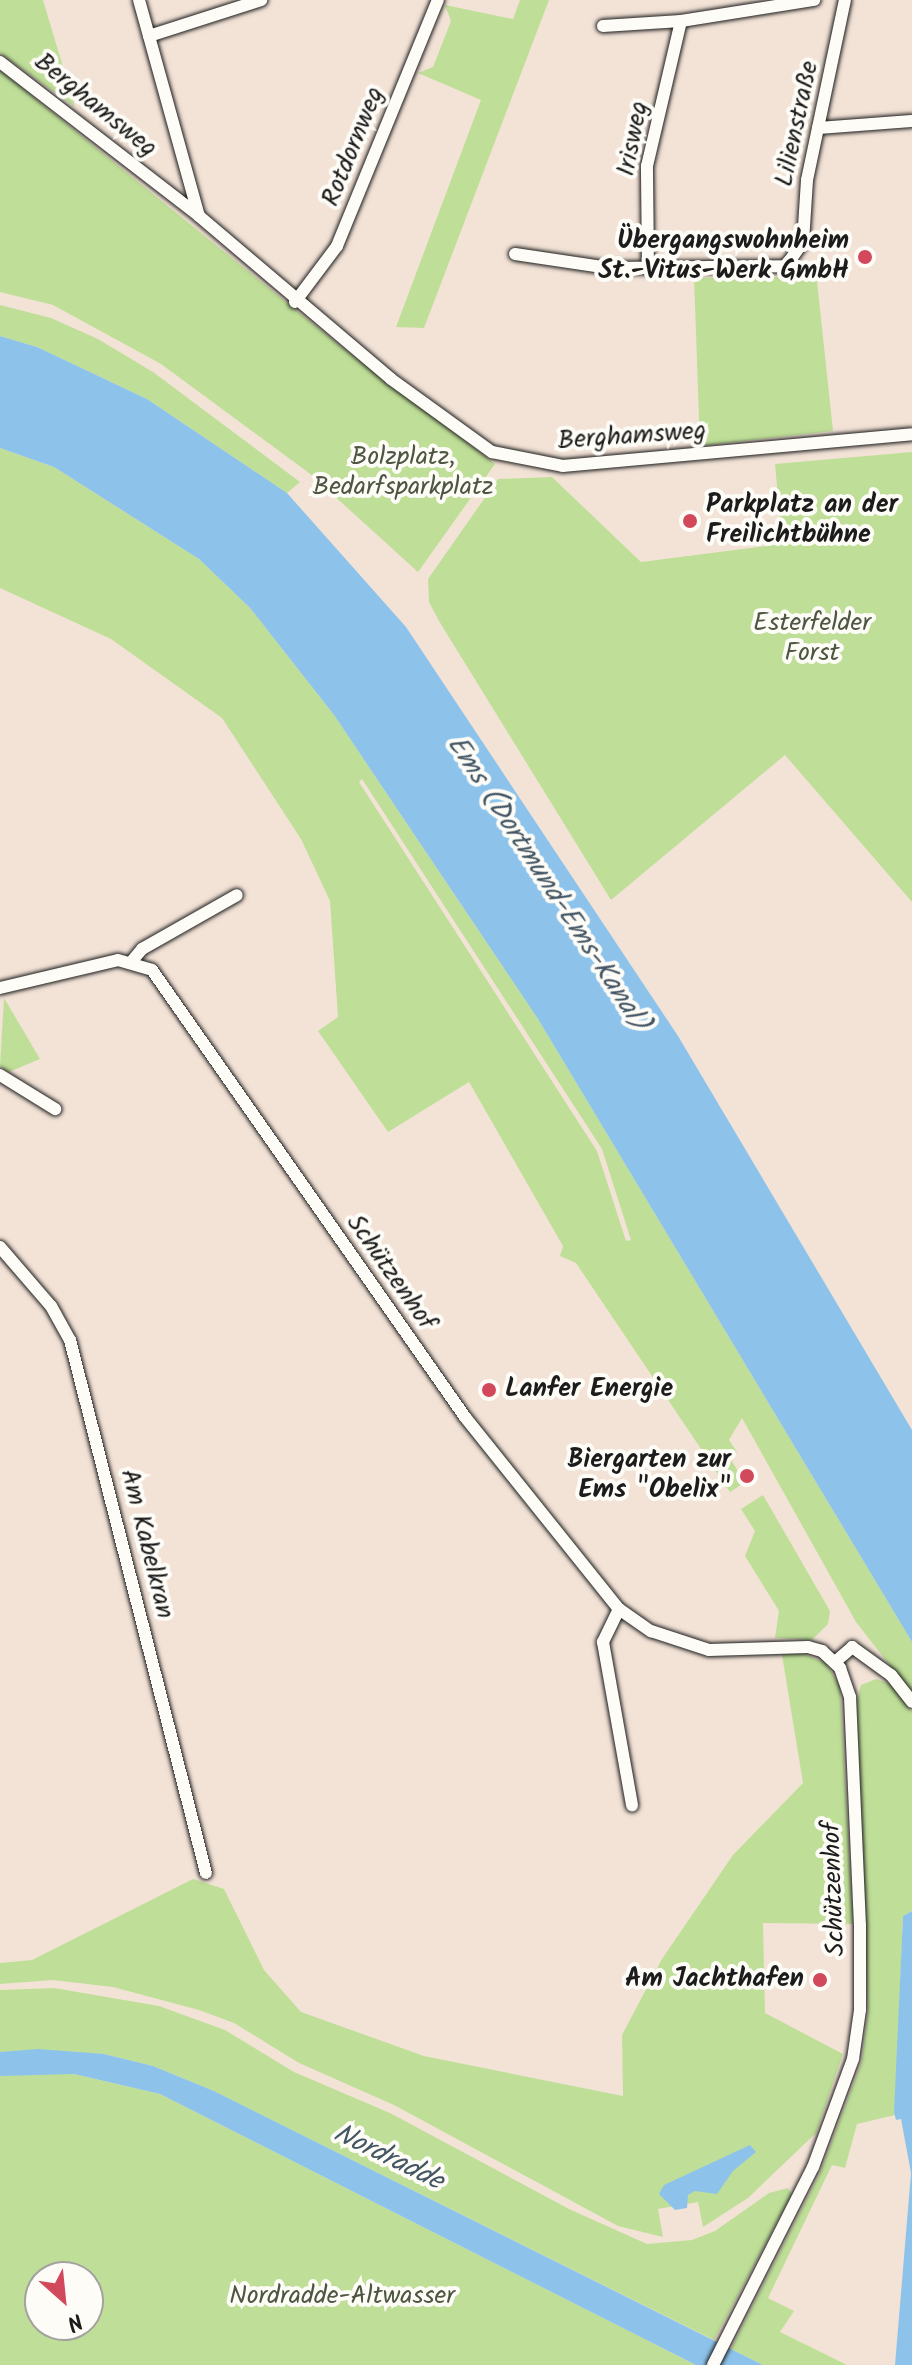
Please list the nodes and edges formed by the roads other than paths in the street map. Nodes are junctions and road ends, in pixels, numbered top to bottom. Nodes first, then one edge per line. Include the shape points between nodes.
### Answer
1 (139, 0) edge
2 (261, 0) edge
3 (438, 0) edge
4 (814, 0) edge
5 (845, 0) edge
6 (681, 21) junction
7 (603, 26) dead end
8 (149, 36) junction
9 (0, 62) edge
10 (912, 121) edge
11 (818, 128) junction
12 (199, 216) junction
13 (515, 254) dead end
14 (648, 268) junction
15 (295, 302) junction
16 (912, 434) edge
17 (237, 895) dead end
18 (132, 961) junction
19 (0, 988) edge
20 (0, 1075) edge
21 (55, 1109) dead end
22 (0, 1247) edge
23 (619, 1609) junction
24 (835, 1662) junction
25 (912, 1702) edge
26 (632, 1805) dead end
27 (206, 1873) dead end
28 (713, 2365) edge

1 - 8 street, Berghamsweg
2 - 8 street
3 - 15 street, Rotdornweg via 337,246
4 - 6 street
5 - 11 street, Lilienstraße
6 - 7 street
6 - 14 street, Irisweg via 647,166
8 - 12 street, Berghamsweg
9 - 12 street, Berghamsweg
10 - 11 street
11 - 14 street, Lilienstraße via 797,257 773,267
12 - 15 street, Berghamsweg
13 - 14 street, Lilienstraße via 570,265
15 - 16 street, Berghamsweg via 473,441 533,463 600,464
17 - 18 street via 142,949
18 - 19 street via 96,963
18 - 23 street, Schützenhof via 161,981 456,1404
20 - 21 street
22 - 27 street, Am Kabelkran via 51,1306 70,1340
23 - 24 street, Schützenhof via 651,1631 709,1650 808,1647
23 - 26 street via 603,1642
24 - 25 street via 852,1647 891,1675
24 - 28 street, Schützenhof via 851,1710 860,1925 860,2010 853,2059 813,2167

